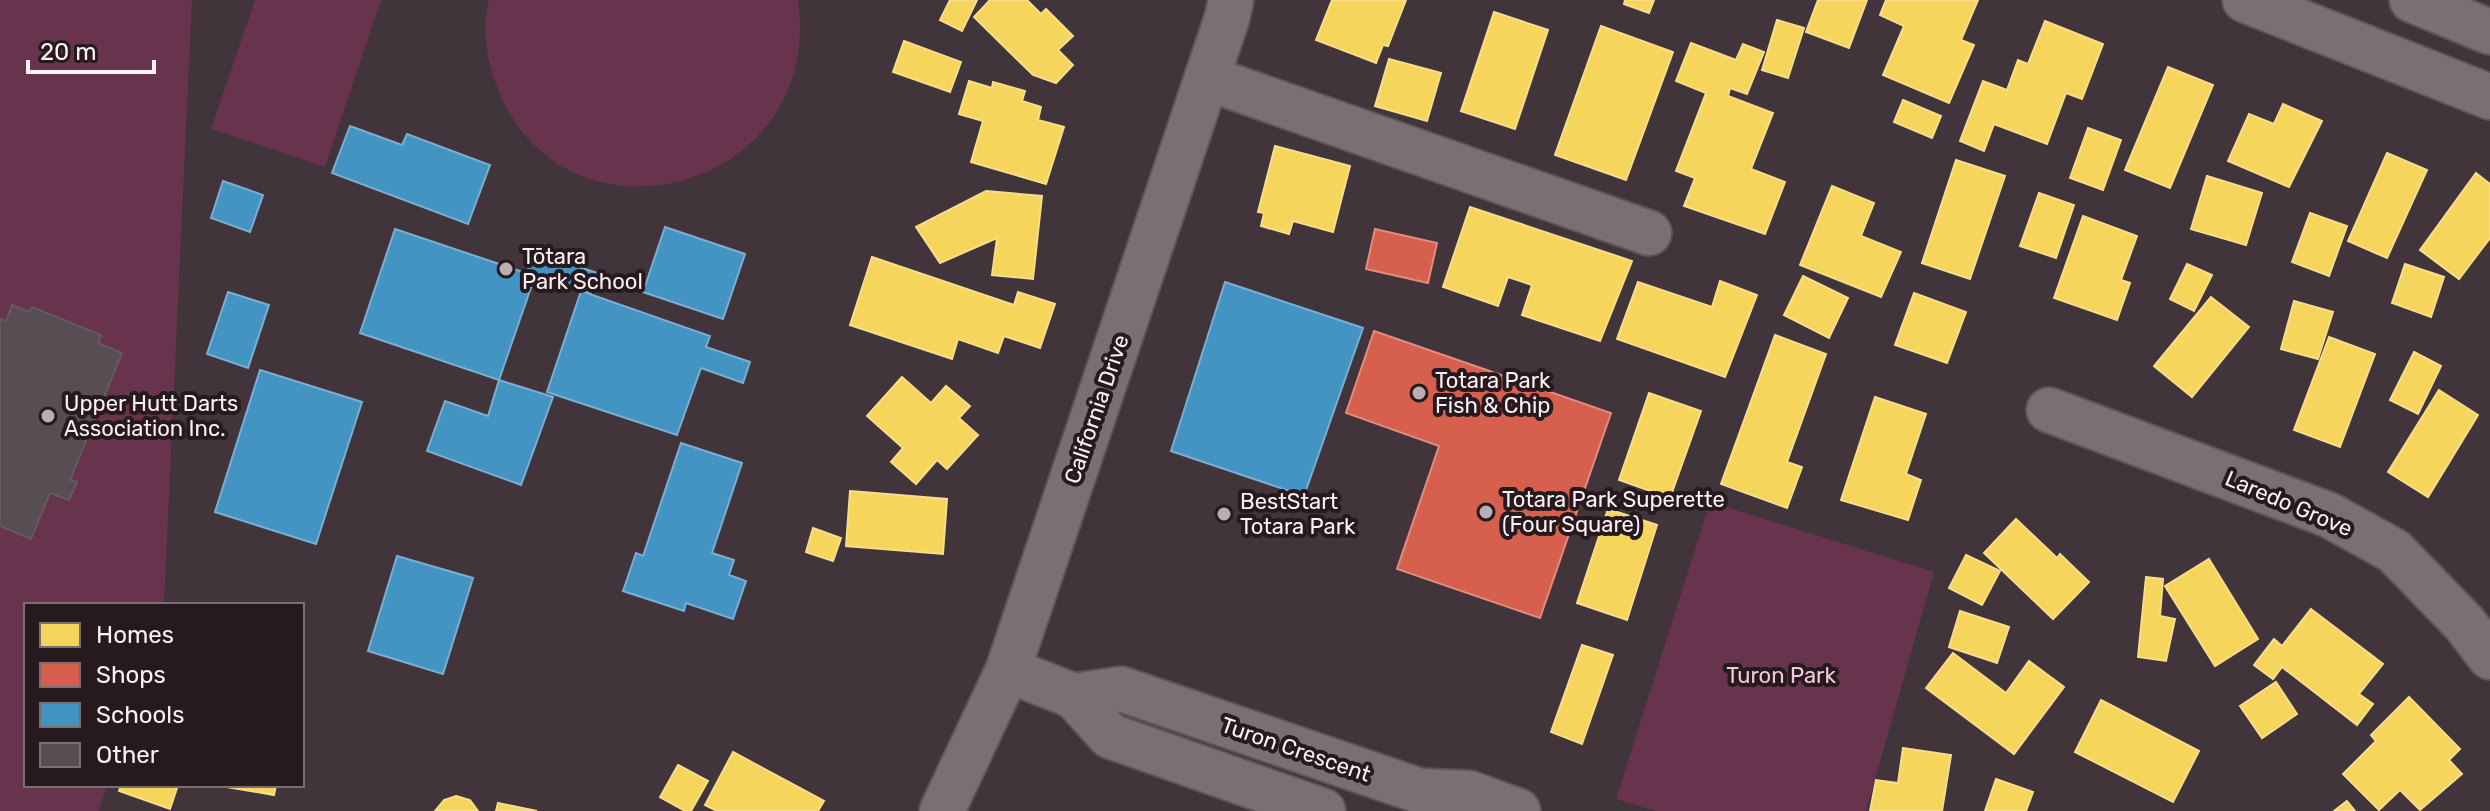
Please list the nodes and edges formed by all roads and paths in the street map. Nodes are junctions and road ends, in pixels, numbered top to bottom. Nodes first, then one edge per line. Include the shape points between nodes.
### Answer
1 (1231, 0) edge
2 (2245, 0) edge
3 (2412, 0) edge
4 (2490, 32) edge
5 (1207, 78) junction
6 (2490, 97) edge
7 (1649, 233) dead end
8 (2049, 410) dead end
9 (2490, 657) edge
10 (1008, 670) junction
11 (1074, 696) junction
12 (942, 811) edge
13 (1323, 811) edge
14 (1518, 811) edge

1 - 5 street, California Drive
2 - 6 street
3 - 4 street
5 - 7 street
5 - 10 street, California Drive
8 - 9 street, Laredo Grove via 2329,515 2394,551
10 - 11 street, Turon Crescent
10 - 12 street, California Drive
11 - 13 street, Turon Crescent via 1110,736
11 - 14 street, Turon Crescent via 1121,689 1420,791 1469,793

